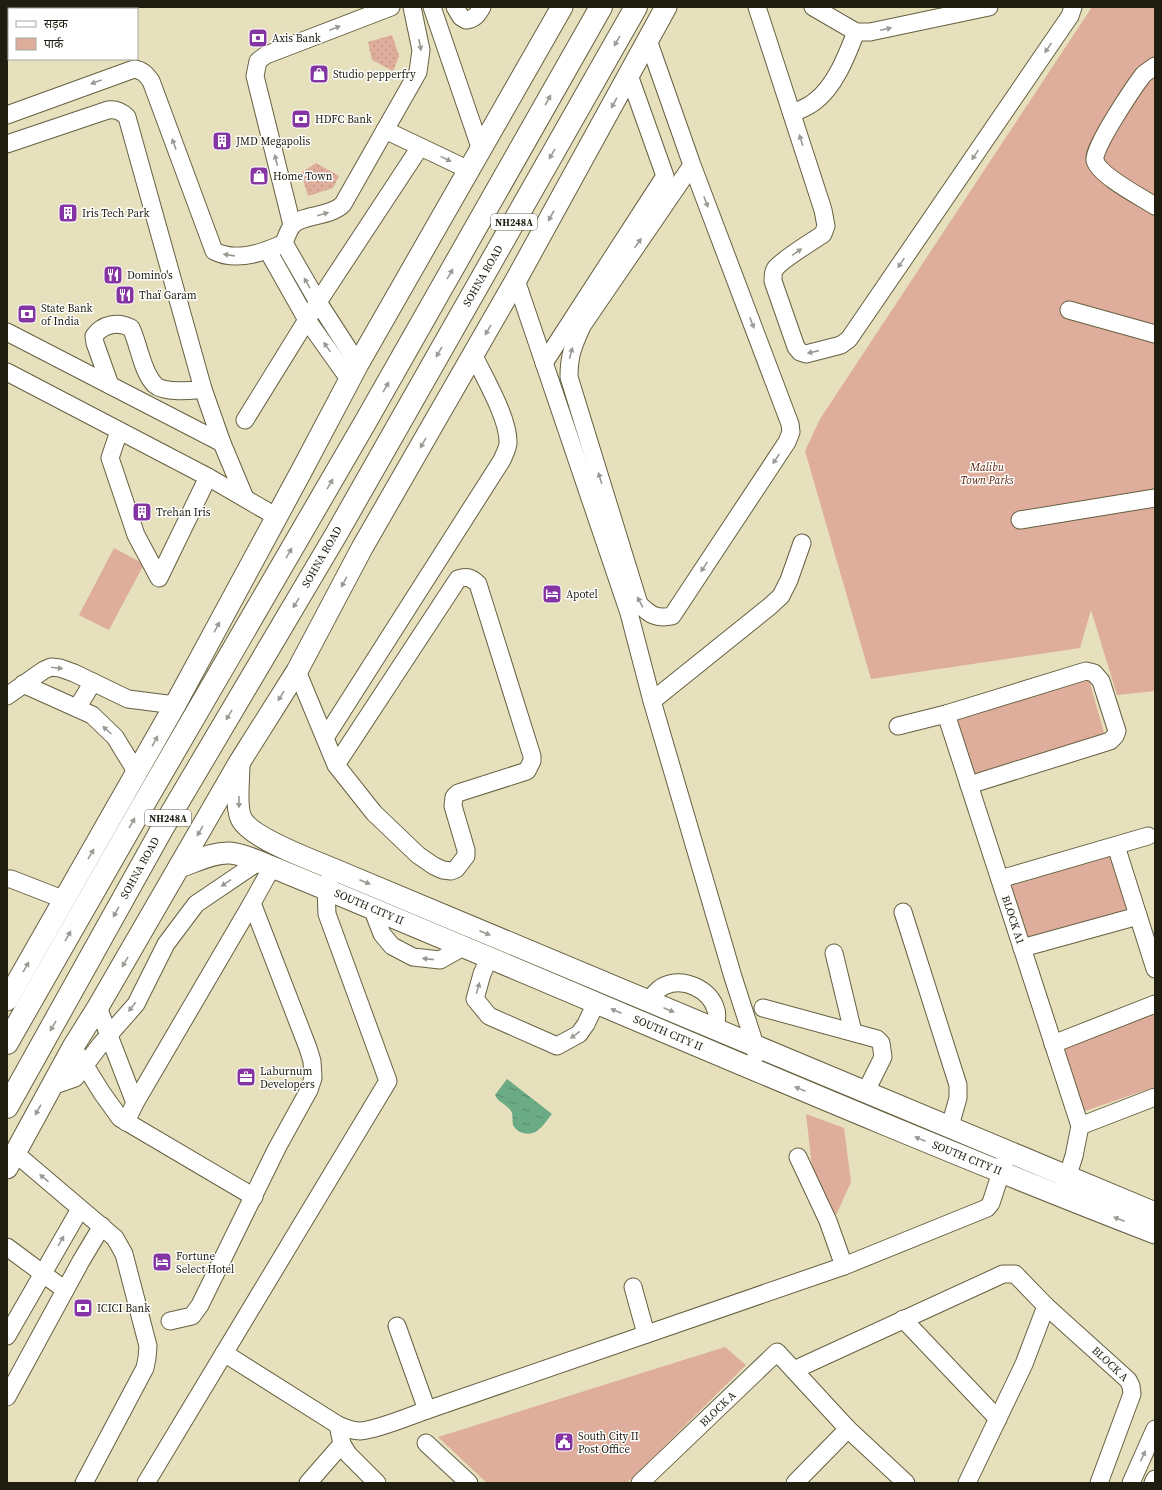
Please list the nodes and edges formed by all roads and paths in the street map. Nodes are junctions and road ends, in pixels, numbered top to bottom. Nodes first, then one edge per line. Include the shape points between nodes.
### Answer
1 (391, 7) edge
2 (412, 7) edge
3 (432, 7) edge
4 (455, 7) edge
5 (482, 7) edge
6 (562, 7) edge
7 (601, 7) edge
8 (636, 7) edge
9 (666, 7) edge
10 (758, 7) edge
11 (813, 7) edge
12 (989, 7) edge
13 (1073, 7) edge
14 (856, 32) junction
15 (648, 40) junction
16 (1155, 66) edge
17 (629, 75) junction
18 (792, 114) junction
19 (7, 115) edge
20 (385, 130) junction
21 (7, 144) edge
22 (420, 147) junction
23 (481, 150) junction
24 (692, 166) junction
25 (469, 170) junction
26 (1155, 206) edge
27 (292, 225) junction
28 (284, 244) junction
29 (268, 251) junction
30 (516, 280) junction
31 (318, 302) junction
32 (1069, 310) dead end
33 (307, 320) junction
34 (7, 332) edge
35 (1155, 334) edge
36 (473, 354) junction
37 (544, 363) junction
38 (353, 371) junction
39 (7, 372) edge
40 (110, 385) junction
41 (203, 389) junction
42 (245, 420) dead end
43 (119, 431) junction
44 (222, 443) junction
45 (208, 477) junction
46 (245, 498) junction
47 (1155, 498) edge
48 (277, 517) junction
49 (1020, 520) dead end
50 (802, 544) dead end
51 (297, 671) junction
52 (93, 682) junction
53 (23, 684) junction
54 (7, 696) edge
55 (652, 701) junction
56 (175, 705) junction
57 (77, 708) junction
58 (946, 714) junction
59 (898, 726) dead end
60 (325, 738) junction
61 (239, 762) junction
62 (336, 765) junction
63 (137, 773) junction
64 (969, 785) junction
65 (1148, 836) dead end
66 (1116, 846) junction
67 (265, 864) junction
68 (179, 867) junction
69 (333, 869) junction
70 (7, 879) edge
71 (1000, 880) junction
72 (326, 889) junction
73 (65, 900) junction
74 (252, 903) junction
75 (372, 908) junction
76 (903, 912) dead end
77 (1138, 916) junction
78 (463, 947) junction
79 (1022, 948) junction
80 (834, 953) dead end
81 (489, 958) junction
82 (1155, 969) edge
83 (7, 1000) edge
84 (648, 1001) junction
85 (596, 1003) junction
86 (1155, 1004) edge
87 (98, 1007) junction
88 (763, 1008) dead end
89 (715, 1029) junction
90 (853, 1032) junction
91 (109, 1035) junction
92 (7, 1043) edge
93 (1053, 1044) junction
94 (755, 1046) junction
95 (73, 1047) junction
96 (85, 1065) junction
97 (758, 1072) junction
98 (52, 1086) junction
99 (866, 1091) junction
100 (1155, 1097) edge
101 (135, 1103) junction
102 (7, 1107) edge
103 (126, 1122) junction
104 (950, 1126) junction
105 (1080, 1126) junction
106 (1008, 1151) junction
107 (798, 1157) dead end
108 (11, 1160) edge
109 (1001, 1172) junction
110 (1068, 1176) junction
111 (254, 1197) junction
112 (1060, 1197) junction
113 (80, 1209) junction
114 (1155, 1212) edge
115 (102, 1226) junction
116 (1155, 1233) edge
117 (7, 1247) edge
118 (844, 1266) junction
119 (43, 1273) junction
120 (633, 1288) dead end
121 (65, 1290) junction
122 (1046, 1306) junction
123 (903, 1319) junction
124 (170, 1320) dead end
125 (397, 1326) dead end
126 (646, 1334) junction
127 (7, 1336) edge
128 (224, 1353) junction
129 (794, 1370) junction
130 (7, 1396) edge
131 (427, 1410) junction
132 (998, 1419) junction
133 (338, 1425) junction
134 (848, 1429) junction
135 (1155, 1429) edge
136 (426, 1442) dead end
137 (342, 1444) junction
138 (1155, 1479) edge
139 (84, 1483) edge
140 (146, 1483) edge
141 (308, 1483) edge
142 (378, 1483) edge
143 (469, 1483) edge
144 (640, 1483) edge
145 (795, 1483) edge
146 (906, 1483) edge
147 (967, 1483) edge
148 (1099, 1483) edge
149 (1131, 1483) edge
150 (1153, 1483) edge

27 -> 1 street via 255,76 258,61 266,55
2 -> 20 street via 421,50 418,72 389,110
3 - 23 street
4 - 5 street via 466,20 472,19
6 - 23 main road
92 -> 7 highway, NH248A via 366,421
8 -> 102 highway, SOHNA ROAD / NH248A via 337,533 162,829
9 - 15 main road
10 - 18 street
11 - 14 street
14 -> 12 street via 870,32
13 -> 18 street via 1070,16 849,339 841,345 806,354 796,348 773,281 775,269 823,234 826,226
14 - 18 street via 845,60 827,90 814,102
15 - 17 main road
15 - 24 street
16 - 26 street via 1144,74 1100,140 1094,161 1107,176
17 -> 30 main road
17 - 37 street via 665,176
29 -> 19 street via 236,256 214,251 151,81 140,70 134,68
20 - 22 street
27 -> 20 street via 334,211 343,204 367,149
21 - 41 street via 108,110 122,112 126,117
22 -> 25 street
22 - 31 street
23 - 25 main road
24 -> 24 street via 791,432 672,616 663,617 650,615 639,604 569,377 569,362 582,326
25 - 38 main road
27 - 28 street
28 - 29 street
31 -> 28 street
29 - 33 street
30 -> 36 main road
30 - 37 street
31 - 33 street
31 - 38 street
32 - 35 street
38 -> 33 street
33 - 42 street
34 - 40 street
36 -> 51 main road via 362,548
36 - 60 street via 500,410 507,432 508,444 504,455
37 - 55 street via 629,613
38 - 48 main road
39 - 43 street
40 - 41 street via 94,336 107,326 117,323 131,328 134,332 143,363 155,385 177,390
40 - 44 street
41 - 44 street
43 - 45 street
43 - 45 street via 110,458 136,535 159,578
44 - 46 street
45 - 46 street
46 - 48 street
47 - 49 street
56 -> 48 main road
50 - 55 street via 781,596
51 - 60 street
51 -> 61 main road
53 -> 52 street via 51,667 60,668
52 - 56 street via 128,699
52 - 57 street
53 - 54 street
53 - 57 street
55 - 94 street
63 -> 56 main road
63 -> 57 street via 115,737 92,715
58 - 59 street
58 - 64 street, BLOCK A1
58 - 64 street via 1086,671 1094,673 1101,681 1117,731 1110,741
60 - 62 street
61 -> 68 main road
61 -> 69 main road, SOUTH CITY II via 238,808 241,820 252,831
62 - 62 street via 374,813 418,855 443,870 456,869 461,863 466,856 466,850 453,806 454,797 458,793 527,771 532,761 478,584 472,579 458,579
73 -> 63 main road
64 - 71 street, BLOCK A1
65 - 66 street
66 - 71 street
66 - 77 street
67 - 68 main road, SOUTH CITY II via 240,855 222,853
67 - 72 main road, SOUTH CITY II
67 - 74 street
67 -> 91 street via 196,904 166,944 136,1004
68 -> 87 main road
69 - 72 street
69 -> 84 main road, SOUTH CITY II
70 - 73 street
71 - 79 street, BLOCK A1
72 - 75 main road, SOUTH CITY II
72 - 128 street via 327,914 388,1081
83 -> 73 main road
74 - 101 street
74 - 111 street via 308,1048 313,1078
75 - 78 main road, SOUTH CITY II
78 -> 75 street via 440,960 412,957 392,946 382,934
76 - 104 street via 958,1085 958,1098
77 - 79 street
77 - 82 street
78 - 81 main road, SOUTH CITY II
79 - 93 street, BLOCK A1
80 - 90 street
81 - 85 main road, SOUTH CITY II
85 -> 81 street via 579,1034 557,1046 489,1016 475,999
84 -> 89 main road, SOUTH CITY II
84 - 89 street via 663,986 674,983 685,983 697,988 712,1000 717,1016
97 -> 85 main road, SOUTH CITY II
86 - 93 street
87 - 91 street
87 - 95 main road
88 - 90 street
89 - 94 main road, SOUTH CITY II
90 - 99 street via 877,1039 881,1043 883,1057
91 - 96 street
91 - 101 street
93 - 105 street, BLOCK A1
94 - 97 street
94 - 99 main road, SOUTH CITY II
95 - 96 street
95 - 98 main road
96 - 98 street via 75,1078
96 - 103 street via 120,1118
109 -> 97 main road, SOUTH CITY II
98 -> 108 main road
99 - 104 main road, SOUTH CITY II
100 - 105 street
101 - 103 street
103 - 111 street
104 - 106 main road, SOUTH CITY II
105 - 110 street
106 - 109 street
106 - 110 main road, SOUTH CITY II
107 - 118 street via 828,1221
113 -> 108 street
109 - 112 main road, SOUTH CITY II
109 - 118 street via 992,1203 987,1208
110 - 112 street
110 - 114 main road, SOUTH CITY II
111 - 124 street via 196,1312 187,1318
116 -> 112 main road, SOUTH CITY II
113 - 115 street
119 -> 113 street
115 - 121 street
115 - 139 street via 115,1238 124,1254 148,1346 148,1358
117 - 119 street
118 - 126 street
119 - 121 street
119 - 127 street
120 - 126 street
121 - 130 street
122 - 123 street, BLOCK A via 1018,1276 1010,1273
122 - 132 street via 1024,1364
122 - 148 street, BLOCK A via 1128,1380 1131,1386 1132,1394 1128,1407
123 - 129 street, BLOCK A
123 - 132 street
125 - 131 street
126 - 131 street
128 - 133 street
128 - 140 street
129 - 134 street, BLOCK A
129 - 144 street, BLOCK A via 777,1352
131 - 133 street via 360,1431
132 - 147 street
133 - 137 street
134 - 145 street
134 - 146 street, BLOCK A
149 -> 135 street
136 - 143 street
137 - 141 street
137 - 142 street via 348,1454
138 - 150 street

